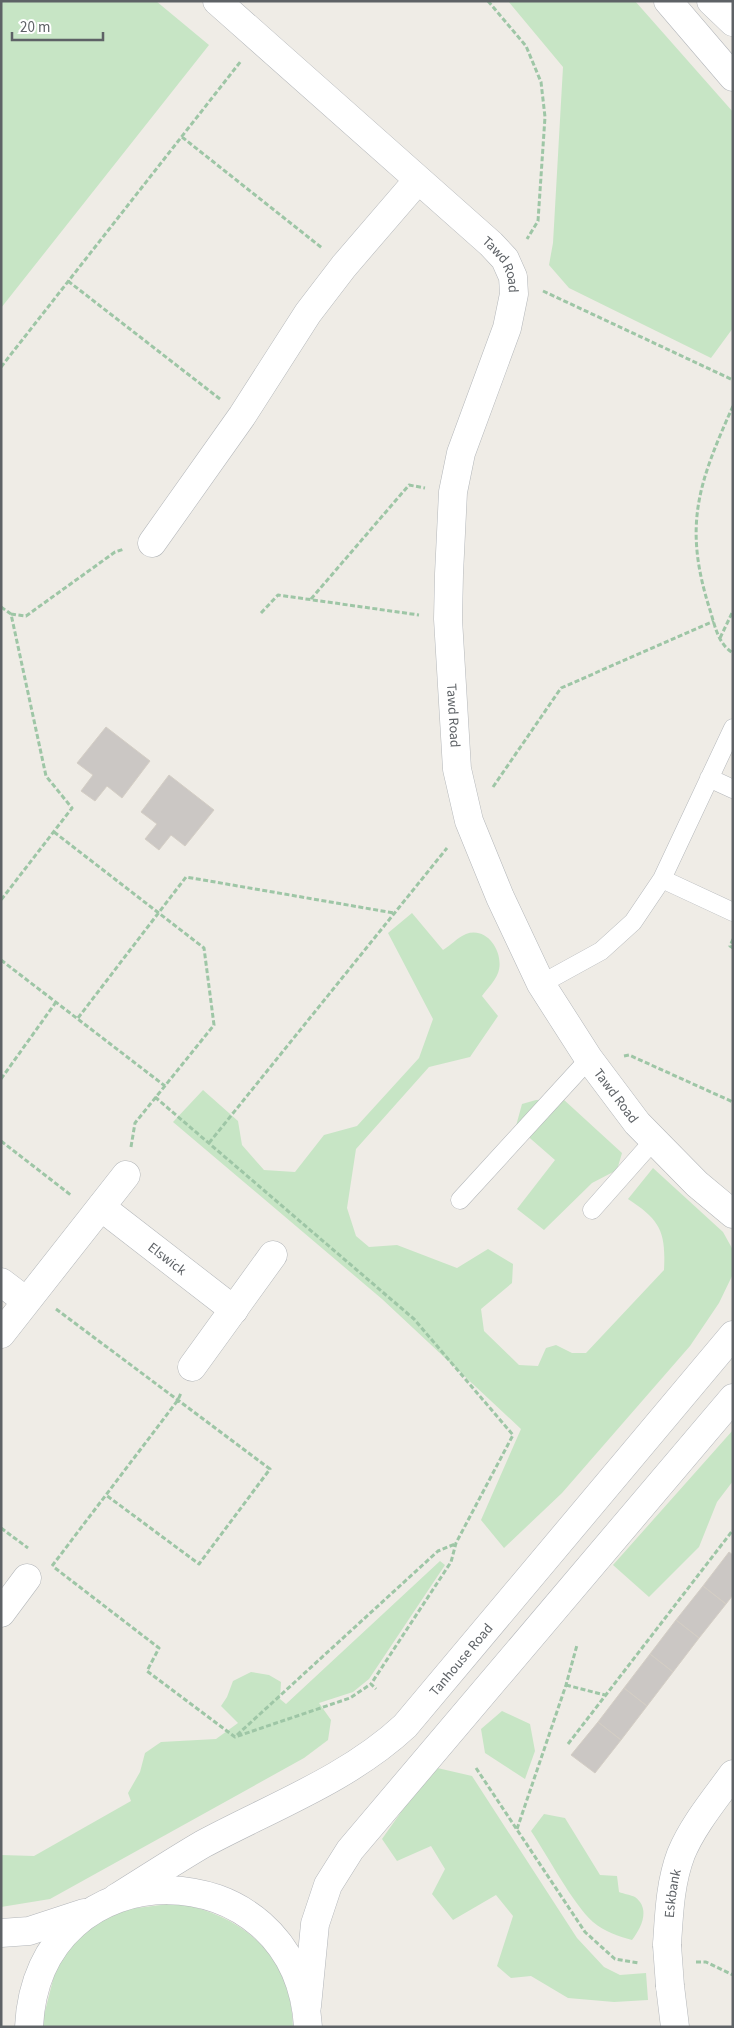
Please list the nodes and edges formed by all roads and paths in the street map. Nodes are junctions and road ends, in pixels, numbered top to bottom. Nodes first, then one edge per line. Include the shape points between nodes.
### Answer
1 (218, 1) edge
2 (488, 1) edge
3 (668, 1) edge
4 (711, 1) edge
5 (733, 22) edge
6 (258, 39) junction
7 (733, 78) edge
8 (182, 137) junction
9 (418, 180) junction
10 (491, 244) junction
11 (344, 266) junction
12 (68, 281) junction
13 (542, 289) dead end
14 (1, 367) edge
15 (733, 380) edge
16 (733, 406) edge
17 (242, 416) junction
18 (453, 492) junction
19 (152, 543) joint
20 (310, 599) junction
21 (1, 607) edge
22 (733, 611) edge
23 (261, 613) dead end
24 (11, 614) junction
25 (448, 619) junction
26 (714, 621) junction
27 (720, 639) junction
28 (733, 653) edge
29 (733, 728) edge
30 (708, 778) junction
31 (733, 789) edge
32 (469, 821) junction
33 (54, 832) junction
34 (662, 879) junction
35 (1, 900) edge
36 (733, 912) edge
37 (159, 913) junction
38 (394, 913) junction
39 (733, 939) edge
40 (733, 948) edge
41 (1, 960) edge
42 (541, 984) junction
43 (56, 1002) junction
44 (78, 1018) junction
45 (591, 1061) junction
46 (1, 1079) edge
47 (165, 1086) junction
48 (155, 1097) junction
49 (733, 1102) edge
50 (654, 1140) junction
51 (1, 1141) edge
52 (209, 1143) junction
53 (126, 1175) joint
54 (460, 1200) dead end
55 (98, 1210) junction
56 (592, 1210) dead end
57 (733, 1214) edge
58 (273, 1255) dead end
59 (1, 1282) edge
60 (30, 1297) junction
61 (234, 1310) junction
62 (1, 1334) edge
63 (733, 1335) edge
64 (192, 1367) joint
65 (733, 1398) edge
66 (178, 1400) junction
67 (106, 1495) junction
68 (1, 1528) edge
69 (733, 1530) edge
70 (456, 1543) junction
71 (31, 1550) dead end
72 (53, 1566) junction
73 (36, 1569) junction
74 (1, 1613) edge
75 (577, 1645) dead end
76 (371, 1684) junction
77 (566, 1685) junction
78 (376, 1689) dead end
79 (605, 1695) junction
80 (234, 1737) junction
81 (568, 1744) dead end
82 (476, 1768) dead end
83 (733, 1774) edge
84 (517, 1829) junction
85 (104, 1904) junction
86 (1, 1933) edge
87 (692, 1962) dead end
88 (644, 1964) dead end
89 (733, 1975) edge
90 (307, 2016) edge
91 (28, 2027) edge
92 (675, 2027) edge

1 - 6 street, Tawd Road
2 - 10 path via 526,46 541,82 545,117 538,221 526,241 510,245
3 - 7 street
4 - 5 street
6 - 8 path
6 - 9 street, Tawd Road
8 - 11 path
8 - 12 path
9 - 10 street, Tawd Road
9 - 11 street
10 - 18 street, Tawd Road via 505,259 513,277 514,294 507,328 461,453
11 - 17 street via 308,313
12 - 14 path
12 - 17 path
13 - 15 path
16 - 26 path via 706,471 696,518 697,562
17 - 19 street
18 - 20 path via 409,485
18 - 25 street, Tawd Road
19 - 24 path via 115,552 26,616
20 - 23 path via 278,595
20 - 25 path
21 - 24 path
22 - 27 path
24 - 33 path via 46,776 72,808
25 - 32 street, Tawd Road via 457,768
26 - 27 path
26 - 32 path via 561,688
27 - 28 path via 724,647
29 - 30 lane
30 - 31 lane
30 - 34 lane
32 - 38 path
32 - 42 street, Tawd Road
33 - 35 path
33 - 37 path
34 - 36 lane
34 - 42 lane via 633,922 601,951
37 - 38 path via 186,877
37 - 44 path
37 - 47 path via 204,948 214,1025
38 - 52 path
39 - 40 path via 730,946
41 - 43 path
42 - 45 street, Tawd Road
43 - 44 path
43 - 46 path
44 - 47 path
45 - 49 path via 629,1055
45 - 50 street, Tawd Road via 637,1123
45 - 54 lane
47 - 48 path
48 - 52 path
48 - 53 path via 135,1123
50 - 56 lane
50 - 57 street, Tawd Road via 697,1184
51 - 55 path
52 - 70 path via 414,1319 513,1434
53 - 55 street
55 - 60 street
55 - 61 street, Elswick
58 - 61 street
59 - 60 street
60 - 62 street
60 - 66 path
61 - 64 street
63 - 85 street, Tanhouse Road via 405,1726 381,1748 351,1768 202,1845
64 - 66 path
65 - 90 street via 350,1850 328,1885 315,1924
66 - 67 path
66 - 67 path via 270,1468 199,1564
67 - 72 path
68 - 71 path
69 - 79 path
70 - 76 path via 451,1562
70 - 80 path via 438,1551
72 - 73 path
72 - 73 path
72 - 80 path via 159,1648 147,1671
73 - 74 street
75 - 77 path
76 - 78 path
76 - 80 path via 350,1698
77 - 79 path
77 - 84 path
79 - 81 path
82 - 84 path
83 - 92 street, Eskbank, bridge via 694,1829 681,1854 672,1885 667,1945
84 - 88 path via 586,1932 615,1959
85 - 86 street, Tanhouse Road via 28,1931
85 - 90 street via 151,1890 186,1890 229,1903 252,1917 278,1941 296,1972
85 - 91 street via 70,1928 51,1951 37,1978
87 - 89 path via 706,1962

